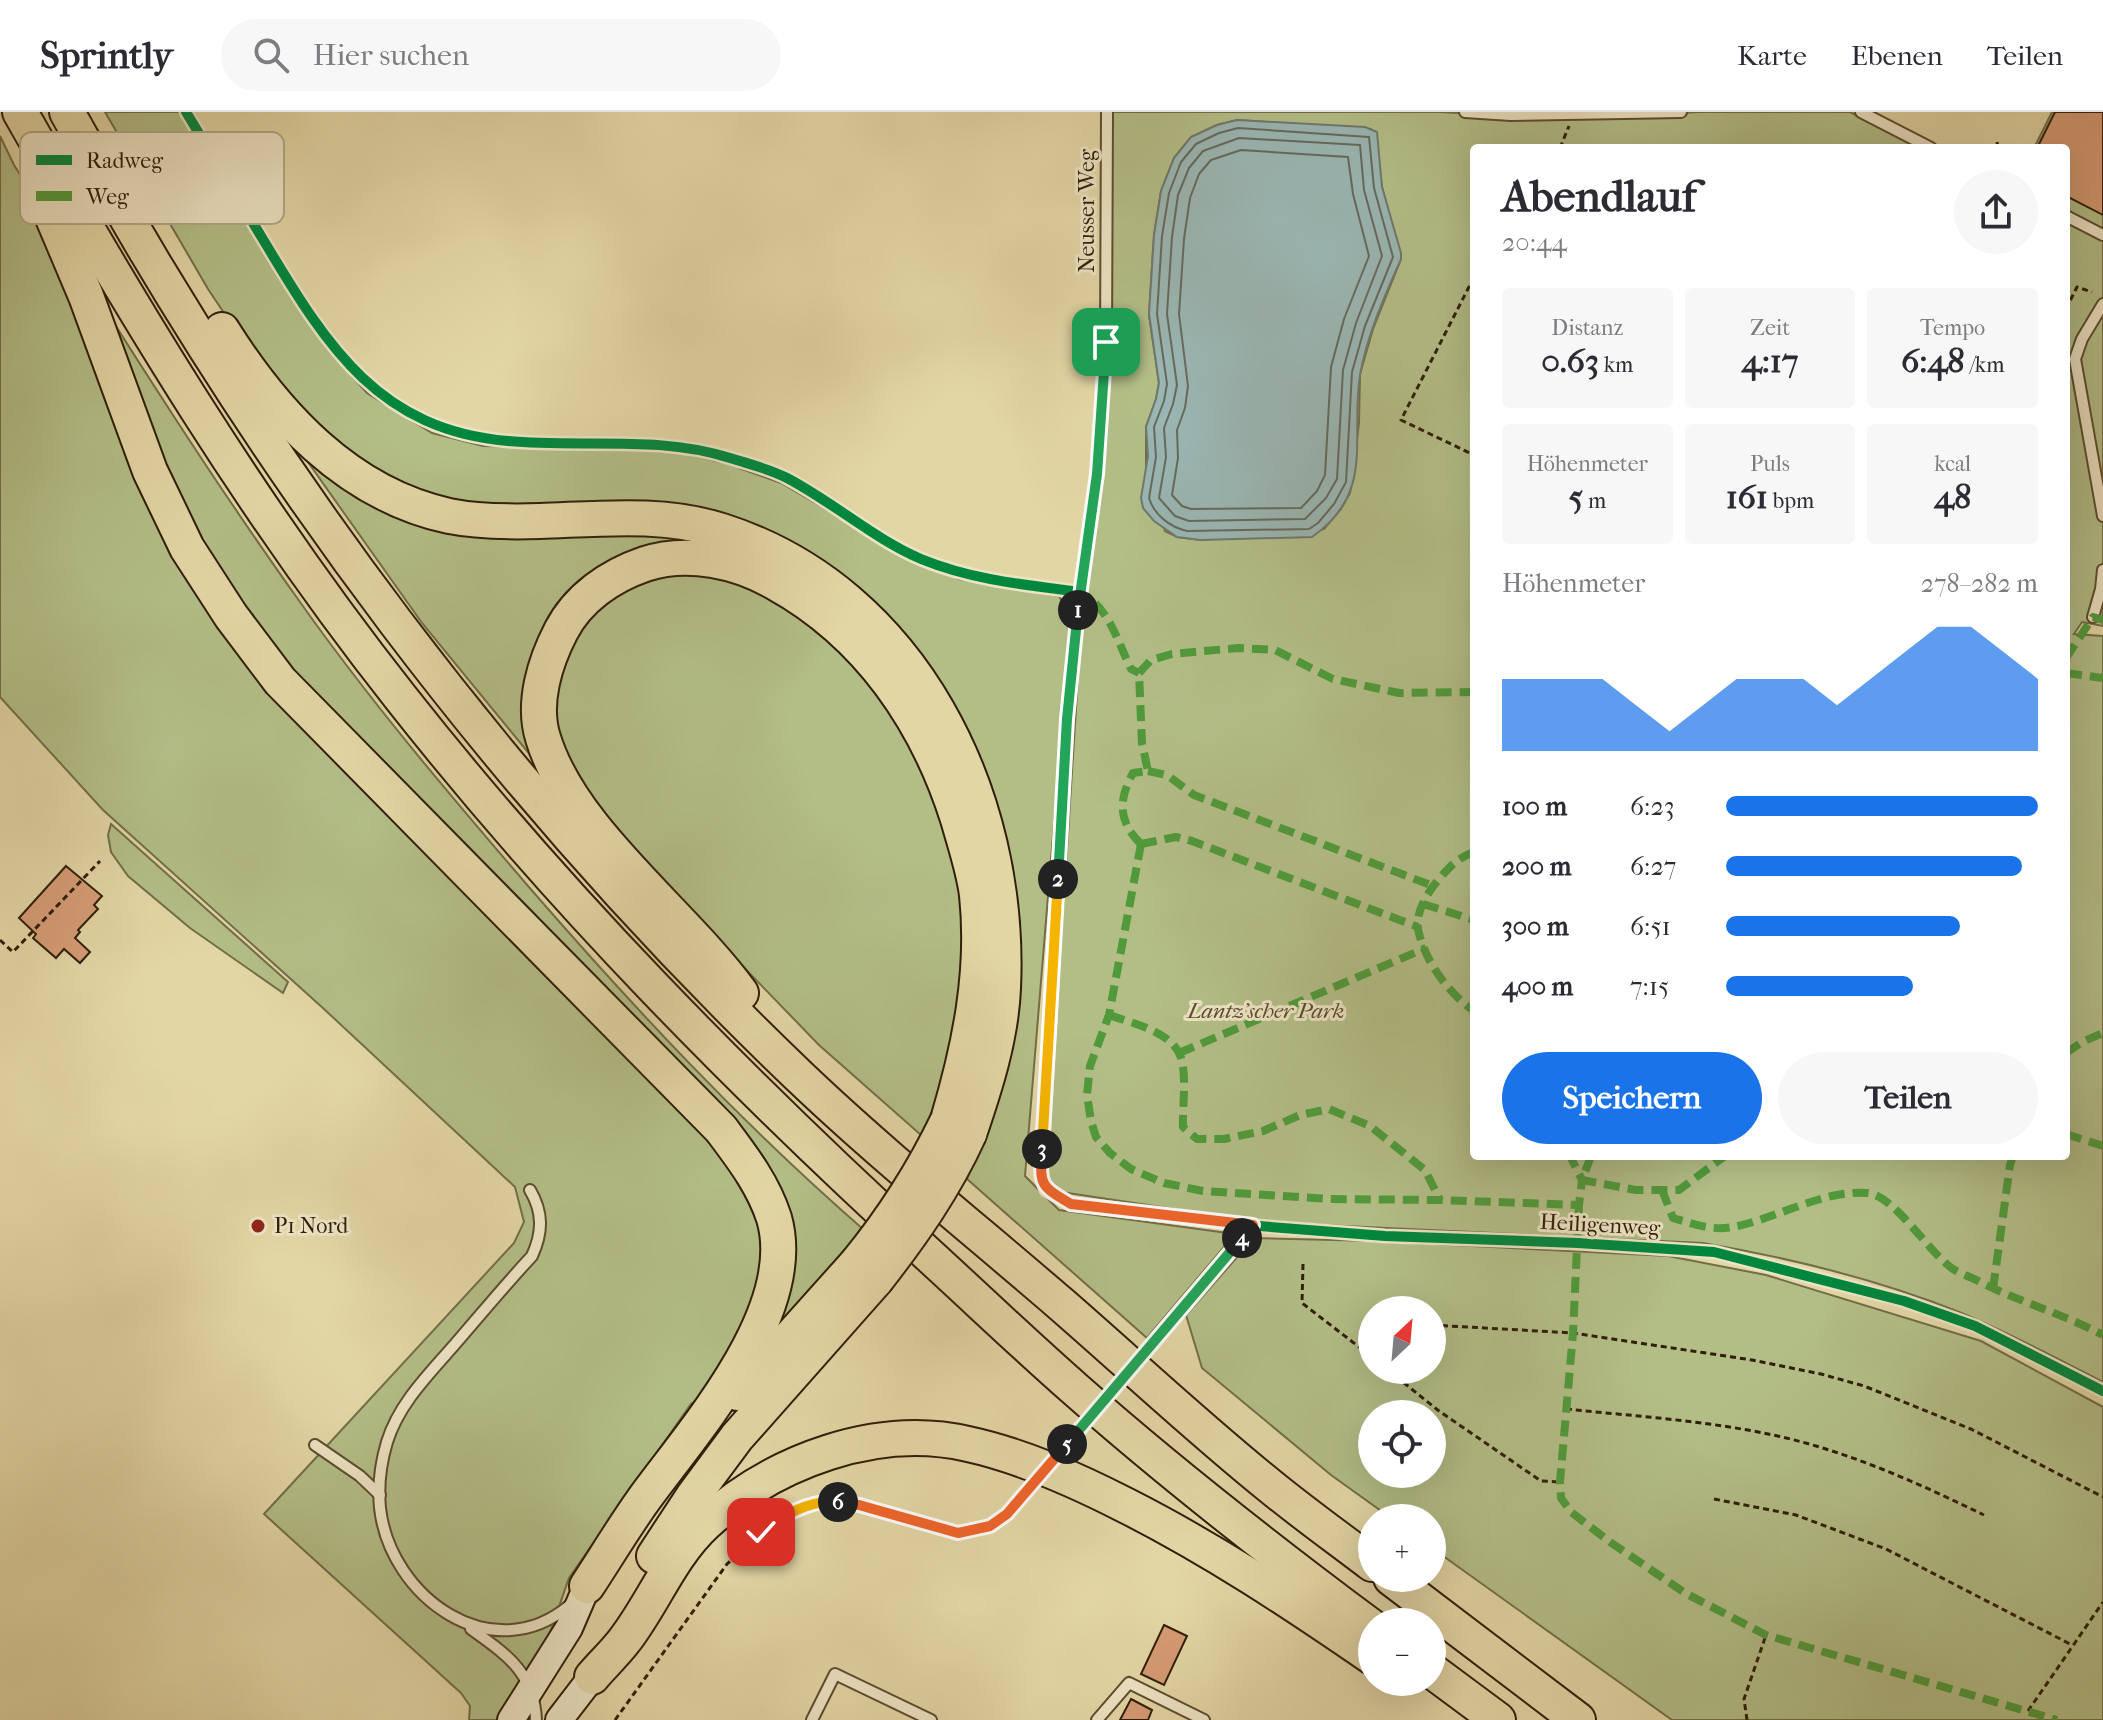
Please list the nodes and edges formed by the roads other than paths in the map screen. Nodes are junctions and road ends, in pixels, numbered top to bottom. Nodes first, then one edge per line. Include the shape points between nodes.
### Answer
1 (19, 112) edge
2 (67, 112) edge
3 (1107, 112) edge
4 (1465, 112) edge
5 (1681, 112) edge
6 (1861, 112) edge
7 (22, 132) edge
8 (31, 132) edge
9 (78, 132) edge
10 (1923, 144) edge
11 (2070, 218) edge
12 (54, 224) edge
13 (84, 224) edge
14 (130, 224) edge
15 (150, 224) edge
16 (2103, 235) edge
17 (2103, 304) edge
18 (2103, 516) edge
19 (2103, 570) edge
20 (2093, 617) dead end
21 (798, 1075) junction
22 (958, 1127) junction
23 (530, 1190) dead end
24 (1071, 1204) joint
25 (866, 1272) junction
26 (2103, 1391) edge
27 (699, 1428) junction
28 (315, 1445) dead end
29 (380, 1495) junction
30 (1358, 1553) edge
31 (587, 1586) junction
32 (1409, 1592) edge
33 (1358, 1617) edge
34 (468, 1626) junction
35 (1358, 1648) edge
36 (592, 1677) junction
37 (1446, 1681) edge
38 (531, 1690) junction
39 (1428, 1696) edge
40 (511, 1720) edge
41 (536, 1720) edge
42 (559, 1720) edge
43 (812, 1720) edge
44 (931, 1720) edge
45 (1097, 1720) edge
46 (1204, 1720) edge
47 (1463, 1720) edge
48 (1498, 1720) edge
49 (1578, 1720) edge

1 - 7 highway
1 - 8 highway
2 - 9 highway
3 - 24 lane, Neusser Weg via 1106,342 1097,474 1067,719 1041,1177 1046,1190
4 - 5 lane
6 - 10 lane
11 - 16 lane
12 - 27 highway via 150,471 187,548 231,616 280,681 721,1129 758,1179 774,1220 778,1264 768,1307 747,1352
13 - 33 highway via 223,451 319,589 468,781 631,964 807,1143 1077,1391
14 - 21 highway via 255,425 429,669 659,935
15 - 22 highway via 273,402 312,443 372,486 449,516 496,522 641,518 721,531 795,563 873,622 940,714 972,780 990,836 999,889 1003,989 987,1082
17 - 18 lane via 2075,359
19 - 20 lane
21 - 22 highway via 716,959 573,800 541,734 547,658 566,621 598,586 659,560 730,563 803,598 869,656 922,732 947,784 977,894 976,1007
21 - 30 highway via 1268,1484
22 - 25 highway, bridge via 954,1167 923,1218
23 - 29 lane via 541,1226 532,1256 403,1407 385,1450
24 - 26 lane, Heiligenweg via 1385,1241 1578,1243 1714,1252 1904,1301 1975,1326
25 - 27 highway
25 - 36 highway via 694,1495 610,1630
27 - 31 highway via 643,1500
28 - 29 lane
29 - 34 lane via 387,1535 408,1575 449,1616
31 - 34 lane via 569,1607 526,1629 505,1632
31 - 38 street via 569,1628
32 - 49 highway
34 - 38 lane via 513,1661
35 - 36 highway via 1253,1577 1087,1486 966,1443 913,1439 861,1443 777,1471 737,1498 704,1524 661,1580 625,1641
36 - 42 street
37 - 48 highway
38 - 40 street
38 - 41 lane
39 - 47 highway
43 - 44 lane via 835,1674
45 - 46 lane via 1129,1683

